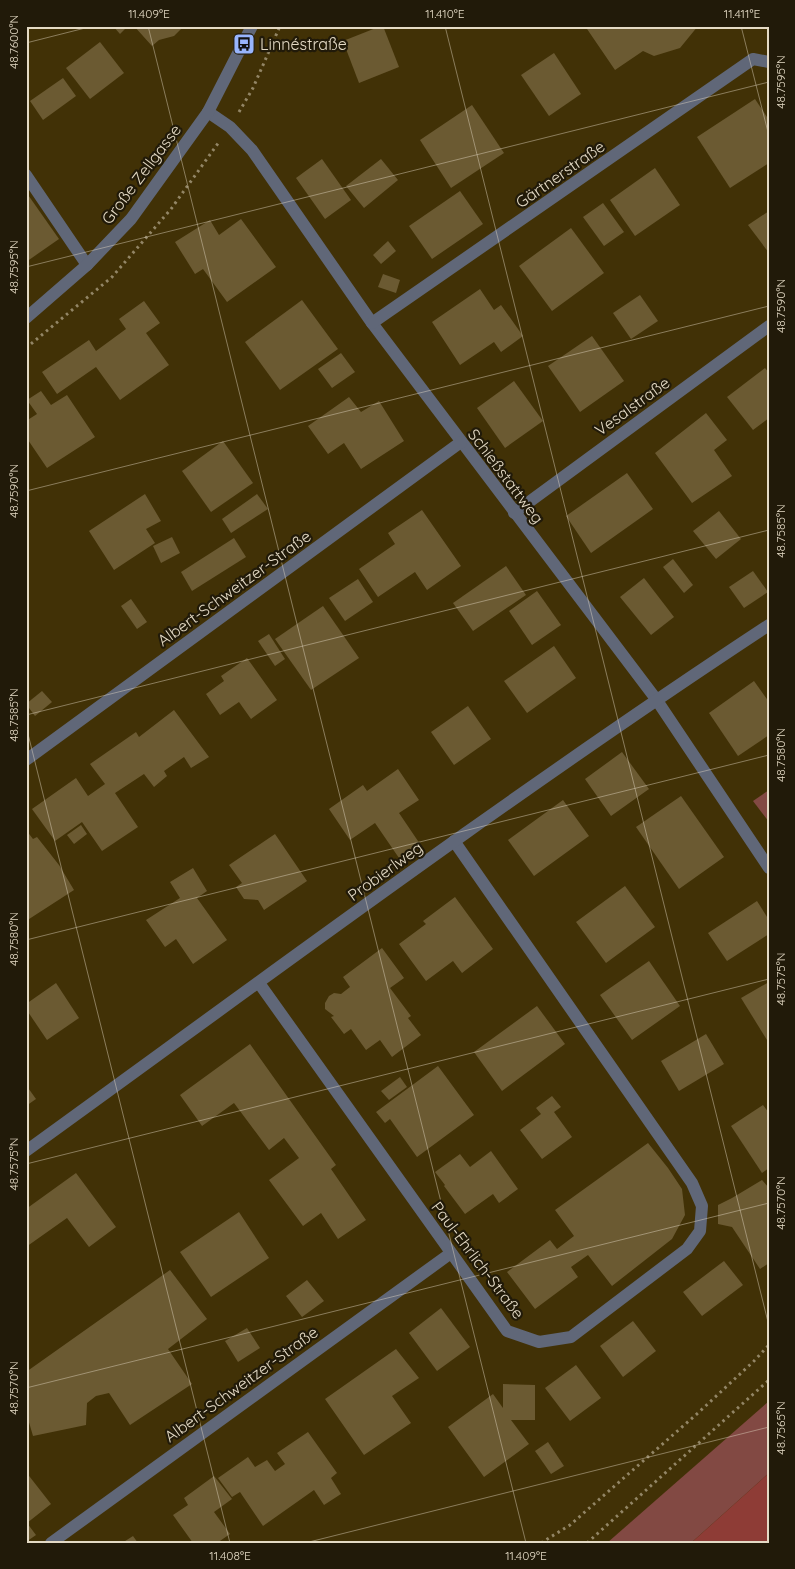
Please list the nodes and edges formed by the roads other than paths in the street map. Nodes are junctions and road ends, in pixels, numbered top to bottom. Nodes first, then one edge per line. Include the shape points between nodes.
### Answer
1 (252, 26) edge
2 (769, 62) edge
3 (208, 112) junction
4 (26, 175) edge
5 (87, 265) junction
6 (26, 318) edge
7 (372, 323) junction
8 (769, 326) edge
9 (461, 442) junction
10 (514, 513) junction
11 (769, 625) edge
12 (656, 699) junction
13 (26, 760) edge
14 (454, 841) junction
15 (769, 868) edge
16 (259, 983) junction
17 (26, 1151) edge
18 (451, 1253) junction
19 (51, 1543) edge

1 - 3 street, Große Zellgasse
2 - 7 street, Gärtnerstraße via 753,59
3 - 5 street, Große Zellgasse via 130,219
3 - 7 street, Schießstattweg via 252,150
4 - 5 street
5 - 6 street, Große Zellgasse
7 - 9 street, Schießstattweg
8 - 10 street, Vesalstraße
9 - 10 street, Schießstattweg
9 - 13 street, Albert-Schweitzer-Straße
10 - 12 street, Schießstattweg
11 - 12 street, Probierlweg
12 - 14 street, Probierlweg
12 - 15 street, Schießstattweg
14 - 16 street, Probierlweg
14 - 18 street, Paul-Ehrlich-Straße via 692,1183 702,1206 700,1231 688,1249 571,1337 540,1342 507,1331
16 - 17 street, Probierlweg
16 - 18 street, Paul-Ehrlich-Straße
18 - 19 street, Albert-Schweitzer-Straße

